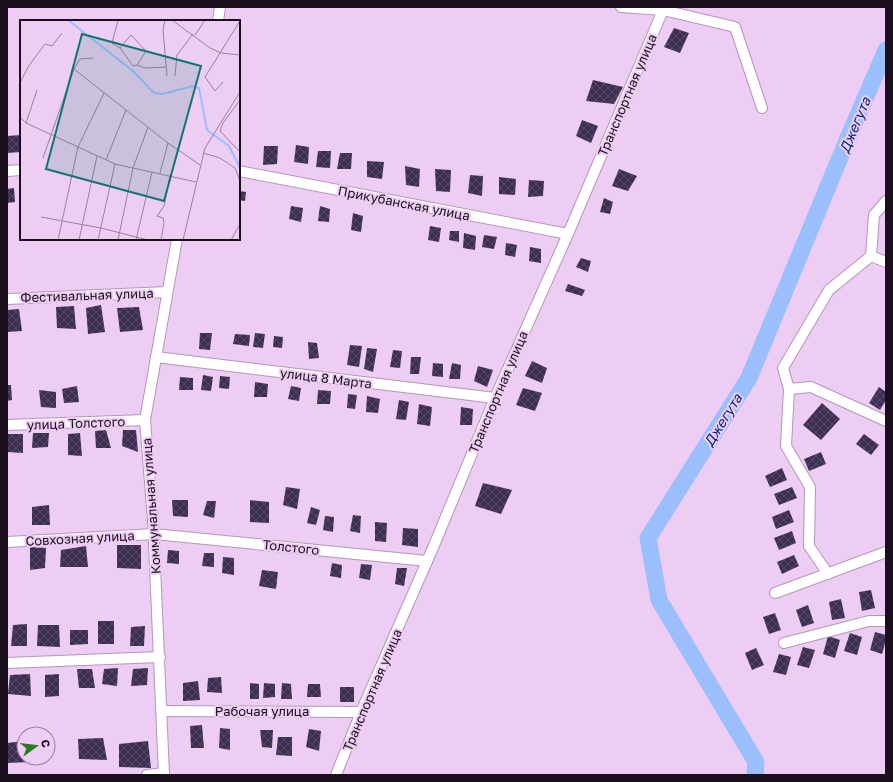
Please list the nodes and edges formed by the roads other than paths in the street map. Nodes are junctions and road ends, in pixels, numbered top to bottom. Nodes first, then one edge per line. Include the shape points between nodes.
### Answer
1 (220, 7) edge
2 (621, 7) edge
3 (663, 10) junction
4 (218, 20) edge
5 (762, 108) dead end
6 (20, 170) edge
7 (7, 171) edge
8 (240, 171) edge
9 (886, 201) edge
10 (568, 234) junction
11 (177, 240) edge
12 (871, 256) junction
13 (886, 262) edge
14 (167, 292) junction
15 (7, 299) edge
16 (156, 357) junction
17 (789, 390) junction
18 (495, 398) junction
19 (145, 420) junction
20 (886, 421) edge
21 (7, 425) edge
22 (154, 534) junction
23 (7, 542) edge
24 (886, 552) edge
25 (427, 561) junction
26 (828, 574) junction
27 (775, 593) dead end
28 (886, 621) edge
29 (784, 642) dead end
30 (160, 657) junction
31 (7, 662) edge
32 (162, 711) junction
33 (361, 712) junction
34 (164, 774) edge
35 (147, 775) edge
36 (336, 775) edge

1 - 4 street
2 - 3 street
3 - 5 street via 735,27
3 - 10 street, Транспортная улица
6 - 7 street
8 - 10 street, Прикубанская улица
9 - 12 street via 874,215
10 - 18 street, Транспортная улица
11 - 14 street, Коммунальная улица
12 - 13 street
12 - 17 street via 825,296 783,368
14 - 15 street, Фестивальная улица
14 - 16 street, Коммунальная улица
16 - 18 street, улица 8 Марта
16 - 19 street, Коммунальная улица
17 - 20 street via 811,387
17 - 26 street via 786,446 810,487 809,546
18 - 25 street, Транспортная улица
19 - 21 street, улица Толстого
19 - 22 street, Коммунальная улица
22 - 23 street, Совхозная улица
22 - 25 street, Толстого
22 - 30 street, Коммунальная улица
24 - 26 street
25 - 33 street, Транспортная улица
26 - 27 street
28 - 29 street via 869,621
30 - 31 street
30 - 32 street, Коммунальная улица
32 - 33 street, Рабочая улица
32 - 34 street, Коммунальная улица
33 - 36 street, Транспортная улица
34 - 35 street

